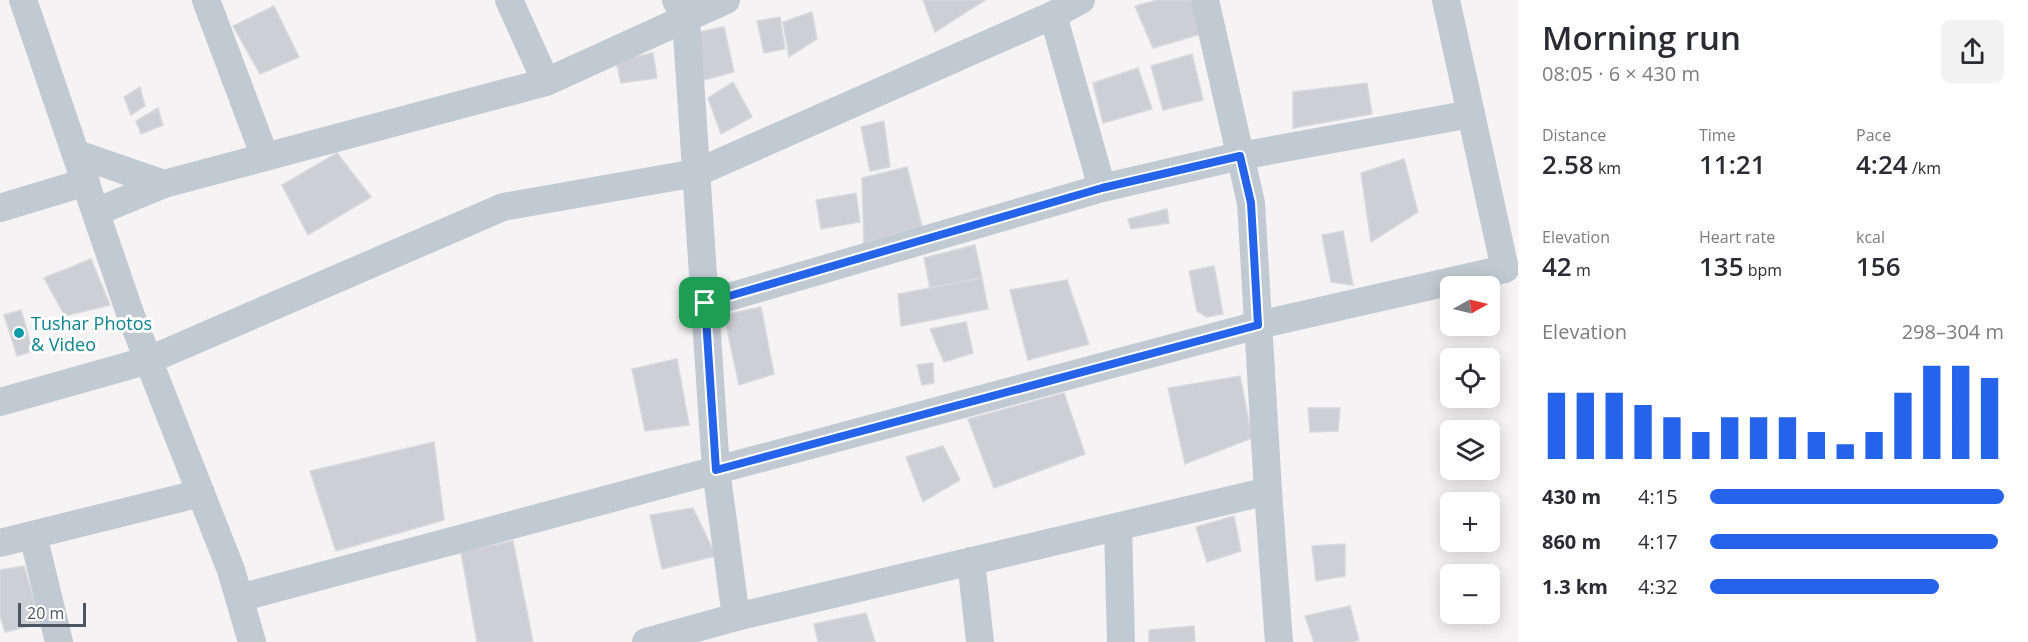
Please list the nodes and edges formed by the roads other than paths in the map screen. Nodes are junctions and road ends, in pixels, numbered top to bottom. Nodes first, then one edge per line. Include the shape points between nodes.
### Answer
1 (23, 0) edge
2 (509, 0) edge
3 (726, 0) edge
4 (1082, 0) edge
5 (1205, 0) edge
6 (1446, 0) edge
7 (208, 1) edge
8 (681, 10) edge
9 (1053, 15) junction
10 (546, 82) junction
11 (1471, 114) junction
12 (77, 154) junction
13 (1240, 156) junction
14 (265, 157) junction
15 (696, 173) junction
16 (86, 182) junction
17 (164, 184) junction
18 (1102, 188) junction
19 (0, 208) edge
20 (96, 212) junction
21 (1511, 268) edge
22 (705, 303) junction
23 (1258, 325) junction
24 (148, 360) junction
25 (0, 402) edge
26 (716, 470) junction
27 (1268, 491) junction
28 (201, 493) junction
29 (1118, 527) junction
30 (33, 535) junction
31 (0, 543) edge
32 (971, 561) junction
33 (239, 598) junction
34 (736, 616) junction
35 (58, 642) edge
36 (252, 642) edge
37 (646, 642) edge
38 (980, 642) edge
39 (1121, 642) edge
40 (1280, 642) edge

1 - 12 street
2 - 10 street
3 - 8 street
4 - 9 street
5 - 13 street
6 - 11 street
7 - 14 street
8 - 10 street
8 - 15 street
9 - 15 street
9 - 18 street
10 - 14 street
11 - 13 street
11 - 21 street
12 - 16 street
12 - 17 street
13 - 18 street
13 - 23 street via 1251,203
14 - 17 street
15 - 22 street
15 - 24 street via 503,207
16 - 19 street
16 - 20 street
17 - 20 street
18 - 22 street
20 - 24 street
21 - 23 street
22 - 26 street
23 - 26 street
23 - 27 street
24 - 25 street
24 - 28 street
26 - 33 street
26 - 34 street
27 - 29 street
27 - 40 street
28 - 30 street
28 - 33 street
29 - 32 street
29 - 39 street
30 - 31 street
30 - 35 street
32 - 34 street
32 - 38 street
33 - 36 street
34 - 37 street

